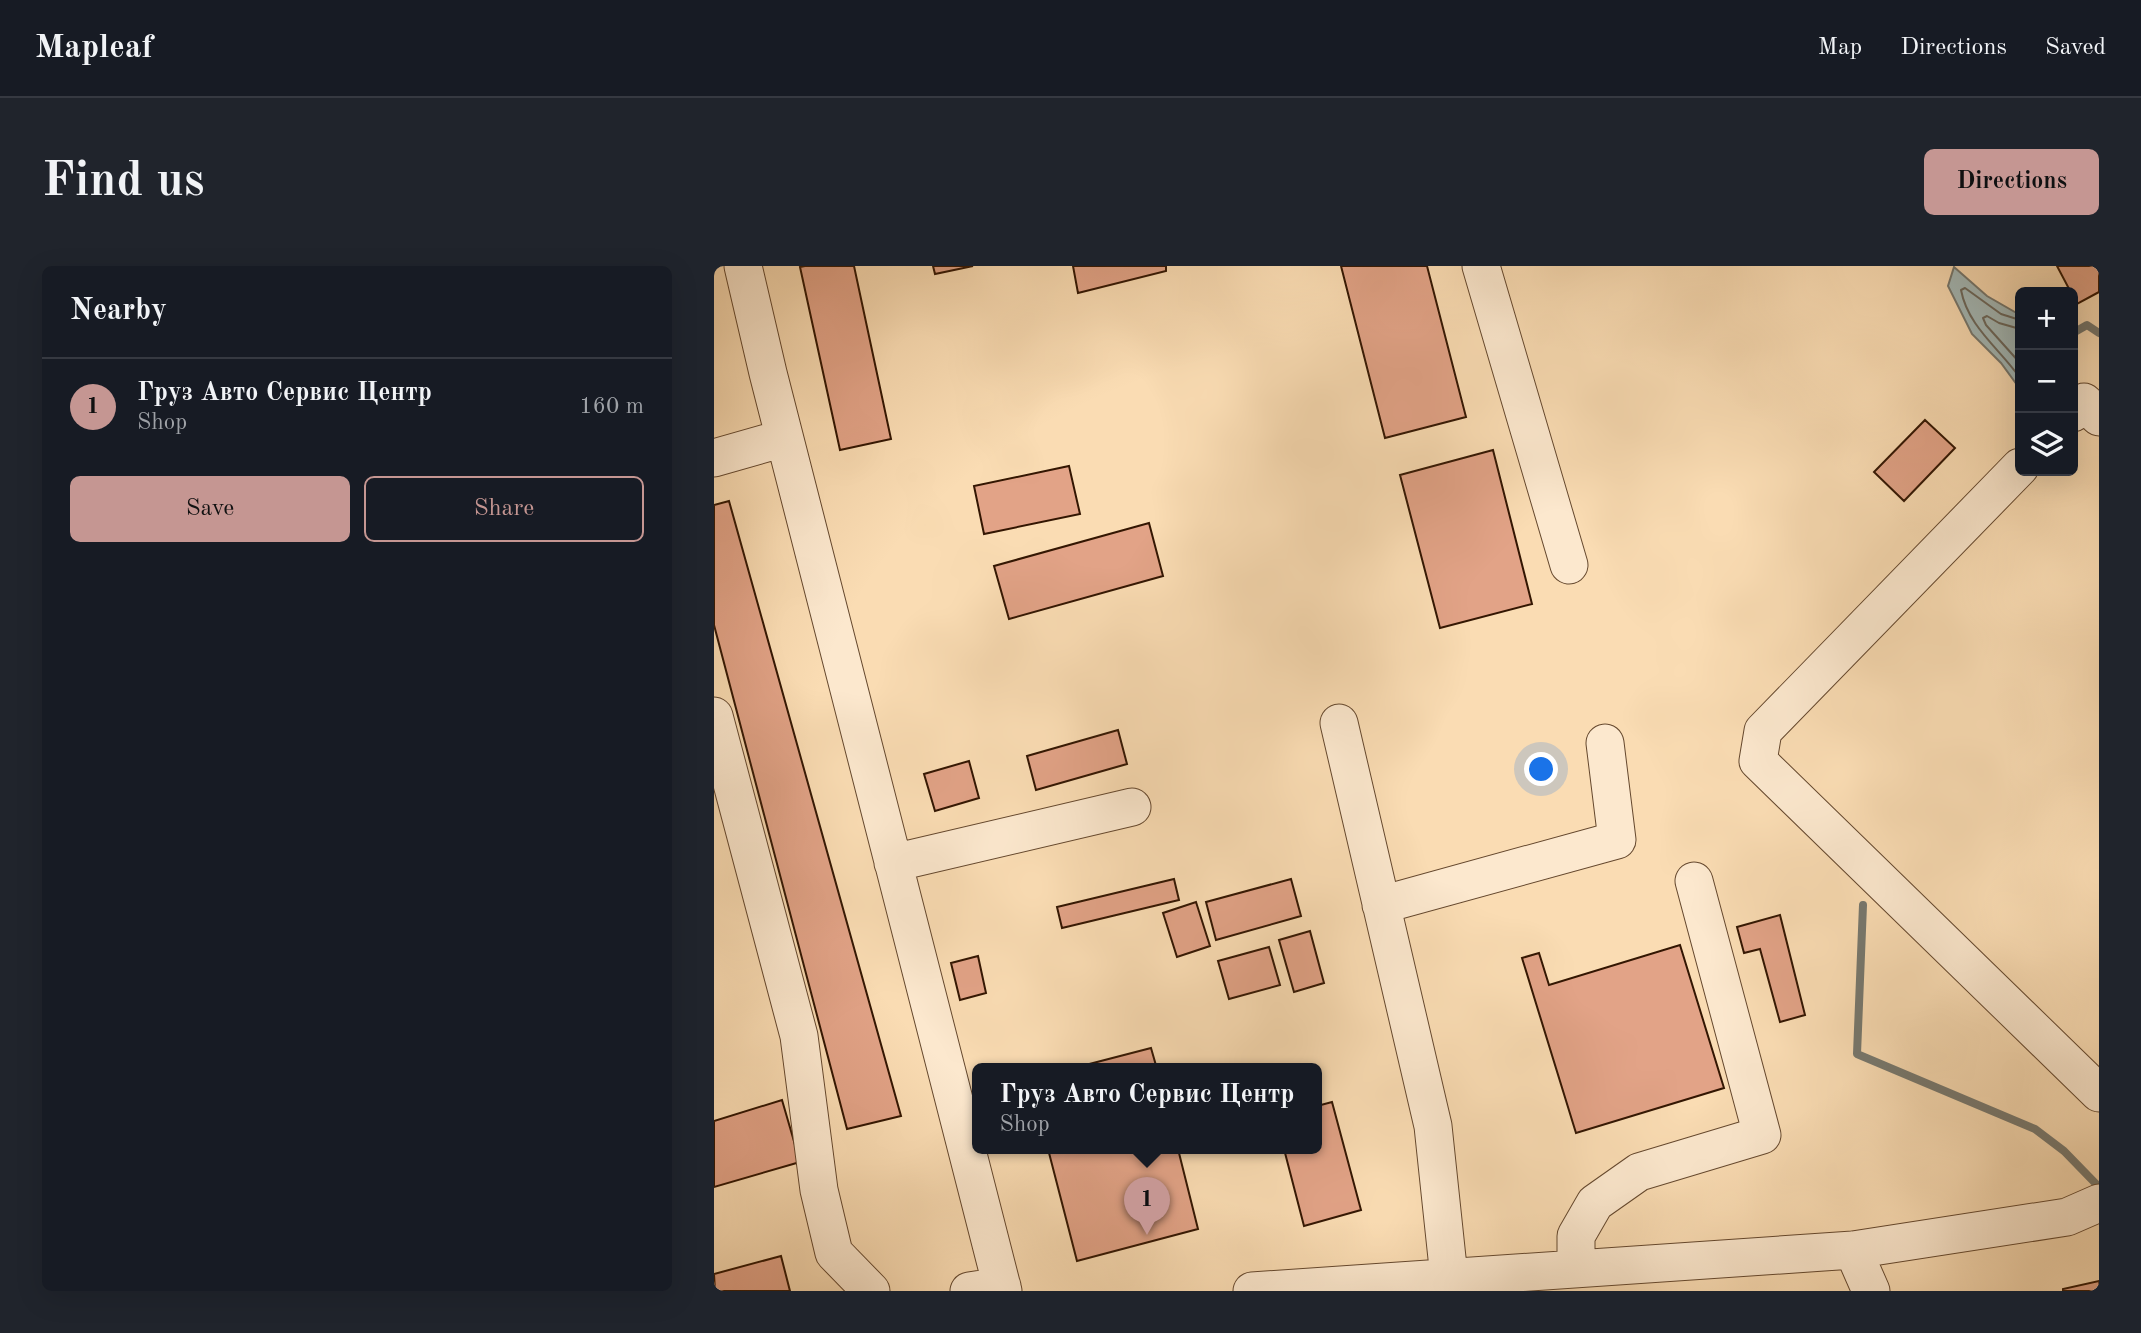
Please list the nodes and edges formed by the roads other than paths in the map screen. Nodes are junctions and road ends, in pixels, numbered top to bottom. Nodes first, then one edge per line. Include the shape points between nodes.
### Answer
1 (743, 266) edge
2 (1481, 266) edge
3 (2078, 408) edge
4 (2099, 416) edge
5 (784, 438) junction
6 (714, 458) edge
7 (2015, 472) edge
8 (1569, 565) dead end
9 (714, 716) edge
10 (1339, 723) dead end
11 (1605, 743) dead end
12 (1132, 807) dead end
13 (893, 863) junction
14 (1695, 881) dead end
15 (1381, 905) junction
16 (2099, 1093) edge
17 (2099, 1203) edge
18 (1853, 1250) junction
19 (1576, 1269) junction
20 (1449, 1278) junction
21 (991, 1289) edge
22 (871, 1291) edge
23 (1252, 1291) edge
24 (1871, 1291) edge

1 - 5 street
2 - 8 street
3 - 4 street via 2084,402
5 - 6 street
5 - 13 street
7 - 16 street via 1763,731 1758,761
9 - 22 street via 799,1036 819,1190 834,1253
10 - 15 street
11 - 15 street via 1616,840
12 - 13 street
13 - 21 street
14 - 19 street via 1762,1135 1639,1172 1595,1203 1576,1236
15 - 20 street via 1433,1126
17 - 18 street via 2067,1217
18 - 19 street
18 - 24 street
19 - 20 street
20 - 23 street

